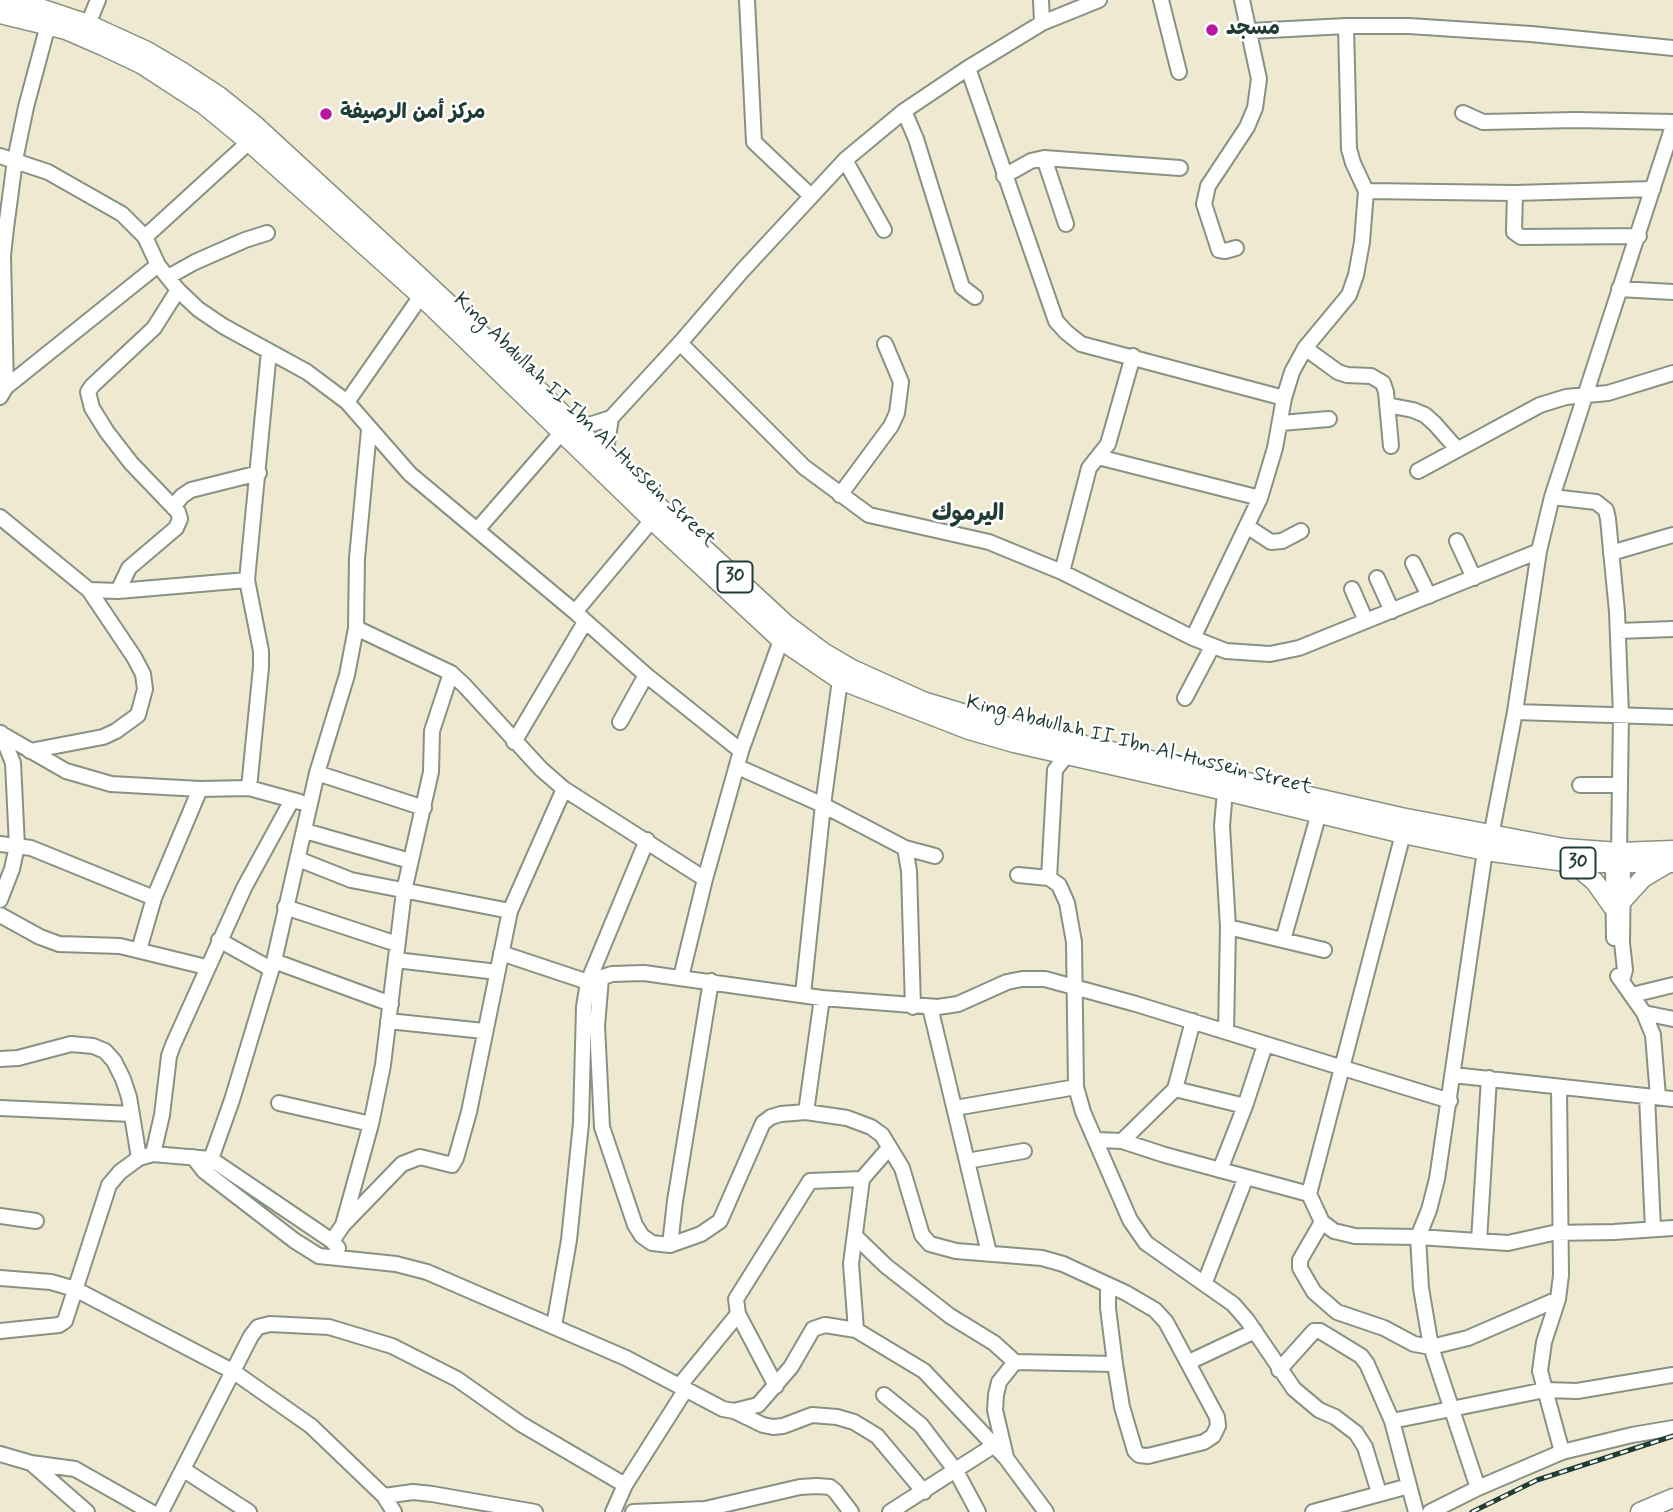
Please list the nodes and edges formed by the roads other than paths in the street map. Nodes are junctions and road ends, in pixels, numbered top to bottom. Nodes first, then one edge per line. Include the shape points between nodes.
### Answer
1 (7, 0) edge
2 (99, 0) edge
3 (747, 0) edge
4 (1041, 0) edge
5 (1100, 0) edge
6 (1161, 0) edge
7 (1242, 0) edge
8 (0, 14) edge
9 (1042, 23) junction
10 (88, 24) junction
11 (48, 25) junction
12 (1346, 26) junction
13 (1251, 31) junction
14 (1673, 48) edge
15 (968, 68) junction
16 (1179, 72) dead end
17 (904, 111) junction
18 (1463, 113) dead end
19 (1673, 124) edge
20 (249, 142) junction
21 (0, 156) edge
22 (1044, 158) junction
23 (15, 160) junction
24 (845, 160) junction
25 (1180, 168) dead end
26 (1004, 176) junction
27 (300, 177) junction
28 (1653, 189) junction
29 (1366, 191) junction
30 (1515, 193) junction
31 (811, 196) junction
32 (1066, 224) dead end
33 (884, 230) dead end
34 (267, 233) dead end
35 (1639, 236) junction
36 (145, 237) junction
37 (1236, 248) dead end
38 (158, 265) junction
39 (168, 277) junction
40 (1619, 289) junction
41 (178, 290) junction
42 (1673, 292) edge
43 (421, 296) junction
44 (975, 297) dead end
45 (680, 343) junction
46 (885, 344) dead end
47 (1305, 348) junction
48 (269, 351) junction
49 (1133, 356) junction
50 (496, 357) junction
51 (1673, 373) edge
52 (2, 393) edge
53 (1583, 396) junction
54 (1284, 398) junction
55 (347, 402) junction
56 (1387, 405) junction
57 (611, 418) junction
58 (1329, 419) dead end
59 (1280, 423) junction
60 (568, 429) junction
61 (369, 430) junction
62 (1391, 446) dead end
63 (1457, 449) junction
64 (605, 456) junction
65 (1098, 457) junction
66 (1418, 471) dead end
67 (259, 473) junction
68 (841, 495) junction
69 (1552, 496) junction
70 (1260, 498) junction
71 (173, 507) junction
72 (0, 517) edge
73 (652, 520) junction
74 (1248, 527) junction
75 (477, 530) junction
76 (1301, 531) dead end
77 (1673, 535) edge
78 (1457, 541) dead end
79 (1539, 551) junction
80 (1611, 553) junction
81 (1413, 563) dead end
82 (1062, 572) junction
83 (1377, 578) dead end
84 (1474, 578) junction
85 (247, 580) junction
86 (1352, 589) dead end
87 (89, 590) junction
88 (118, 591) junction
89 (1429, 596) junction
90 (1392, 611) junction
91 (580, 617) junction
92 (1366, 621) junction
93 (356, 628) junction
94 (1673, 629) edge
95 (1618, 631) junction
96 (1193, 638) junction
97 (781, 640) junction
98 (1212, 647) junction
99 (451, 673) junction
100 (646, 675) junction
101 (841, 680) junction
102 (1185, 698) dead end
103 (1515, 712) junction
104 (1621, 715) junction
105 (1673, 717) edge
106 (620, 722) dead end
107 (0, 733) edge
108 (514, 742) junction
109 (1071, 749) junction
110 (30, 751) junction
111 (741, 751) junction
112 (738, 768) junction
113 (317, 773) junction
114 (1580, 785) dead end
115 (1620, 785) junction
116 (249, 788) junction
117 (200, 789) junction
118 (564, 789) junction
119 (1225, 791) junction
120 (292, 800) junction
121 (310, 805) junction
122 (823, 805) junction
123 (424, 808) junction
124 (1319, 813) junction
125 (305, 831) junction
126 (1403, 834) junction
127 (647, 840) junction
128 (1488, 843) junction
129 (0, 844) edge
130 (17, 846) junction
131 (905, 848) junction
132 (935, 856) dead end
133 (298, 859) junction
134 (1672, 859) edge
135 (1618, 860) junction
136 (410, 861) junction
137 (1573, 863) junction
138 (1018, 874) dead end
139 (1049, 878) junction
140 (705, 879) junction
141 (404, 891) junction
142 (154, 898) junction
143 (0, 900) edge
144 (1618, 903) junction
145 (285, 907) junction
146 (510, 911) junction
147 (0, 915) edge
148 (1228, 927) junction
149 (219, 940) junction
150 (1283, 940) junction
151 (397, 944) junction
152 (139, 950) junction
153 (1324, 950) dead end
154 (501, 953) junction
155 (396, 960) junction
156 (272, 965) junction
157 (206, 967) junction
158 (497, 972) junction
159 (681, 977) junction
160 (594, 980) junction
161 (711, 981) junction
162 (1673, 985) edge
163 (1074, 987) junction
164 (803, 994) junction
165 (1632, 995) junction
166 (822, 998) junction
167 (391, 1004) junction
168 (913, 1007) junction
169 (930, 1007) junction
170 (1644, 1013) junction
171 (1673, 1019) edge
172 (388, 1021) junction
173 (1193, 1021) junction
174 (484, 1031) junction
175 (1226, 1032) junction
176 (1265, 1045) junction
177 (0, 1059) edge
178 (1341, 1069) junction
179 (1453, 1075) junction
180 (1489, 1078) junction
181 (1076, 1087) junction
182 (1559, 1087) junction
183 (1175, 1089) junction
184 (1652, 1096) junction
185 (1673, 1099) edge
186 (1450, 1101) junction
187 (279, 1103) dead end
188 (1245, 1106) junction
189 (0, 1108) edge
190 (955, 1108) junction
191 (806, 1112) junction
192 (132, 1114) junction
193 (370, 1124) junction
194 (1097, 1140) junction
195 (1122, 1141) junction
196 (889, 1148) junction
197 (1024, 1151) dead end
198 (146, 1156) junction
199 (967, 1161) junction
200 (208, 1165) junction
201 (1220, 1170) junction
202 (1246, 1177) junction
203 (862, 1179) junction
204 (1309, 1194) junction
205 (0, 1216) edge
206 (36, 1221) dead end
207 (1322, 1222) junction
208 (343, 1225) junction
209 (1673, 1228) edge
210 (1653, 1229) junction
211 (1562, 1233) junction
212 (855, 1236) junction
213 (1418, 1237) junction
214 (332, 1241) junction
215 (1479, 1241) junction
216 (670, 1244) junction
217 (989, 1253) junction
218 (343, 1259) junction
219 (0, 1278) edge
220 (1205, 1282) junction
221 (1108, 1285) junction
222 (75, 1289) junction
223 (1558, 1299) junction
224 (738, 1314) junction
225 (554, 1326) junction
226 (856, 1330) junction
227 (0, 1331) edge
228 (1255, 1331) junction
229 (1431, 1348) junction
230 (1015, 1362) junction
231 (1189, 1362) junction
232 (1115, 1364) junction
233 (1279, 1370) junction
234 (234, 1372) junction
235 (1673, 1375) edge
236 (776, 1386) junction
237 (683, 1387) junction
238 (1545, 1390) junction
239 (884, 1395) dead end
240 (1452, 1410) junction
241 (733, 1411) junction
242 (1392, 1421) junction
243 (1673, 1428) edge
244 (993, 1446) junction
245 (1562, 1452) junction
246 (0, 1454) edge
247 (1006, 1458) junction
248 (31, 1463) junction
249 (184, 1470) junction
250 (956, 1471) junction
251 (625, 1485) junction
252 (1409, 1486) junction
253 (1478, 1488) junction
254 (924, 1492) junction
255 (1379, 1493) junction
256 (384, 1496) junction
257 (1673, 1498) edge
258 (1673, 1508) edge
259 (87, 1512) edge
260 (151, 1512) edge
261 (161, 1512) edge
262 (249, 1512) edge
263 (394, 1512) edge
264 (535, 1512) edge
265 (613, 1512) edge
266 (633, 1512) edge
267 (851, 1512) edge
268 (890, 1512) edge
269 (978, 1512) edge
270 (1046, 1512) edge
271 (1313, 1512) edge
272 (1416, 1512) edge
273 (1430, 1512) edge
274 (1640, 1512) edge
275 (1664, 1512) edge

1 - 10 main road, King Abdullah II Ibn Al-Hussein Street / 30
2 - 10 street
3 - 31 street via 754,142
4 - 9 street
5 - 9 street
6 - 16 street
7 - 13 street
8 - 11 main road, King Abdullah II Ibn Al-Hussein Street / 30
9 - 15 street
10 - 27 main road, King Abdullah II Ibn Al-Hussein Street / 30 via 191,77 255,125
11 - 20 main road, King Abdullah II Ibn Al-Hussein Street / 30 via 141,64 204,105
11 - 23 street
12 - 13 street
12 - 14 street via 1468,29
12 - 29 street via 1349,149
13 - 37 street via 1259,79 1255,107 1204,195 1216,247 1221,251
15 - 17 street
15 - 26 street
17 - 24 street
17 - 44 street via 962,287
18 - 19 street via 1483,122
19 - 28 street
20 - 27 main road, King Abdullah II Ibn Al-Hussein Street / 30
20 - 36 street
21 - 23 street
22 - 25 street
22 - 26 street
22 - 32 street
23 - 36 street via 48,172 122,214
23 - 52 street via 3,256
24 - 31 street
24 - 33 street
26 - 49 street via 1056,321 1081,344
27 - 43 main road, King Abdullah II Ibn Al-Hussein Street / 30
27 - 50 main road, King Abdullah II Ibn Al-Hussein Street / 30
28 - 30 street
28 - 35 street
29 - 30 street
29 - 47 street via 1362,242 1349,295
30 - 35 street via 1514,232 1521,237
31 - 45 street
34 - 39 street
35 - 40 street
36 - 38 street
38 - 39 street
38 - 52 street
39 - 41 street
40 - 42 street
40 - 53 street
41 - 48 street via 223,326
41 - 71 street via 153,328 88,392 107,432
43 - 50 main road, King Abdullah II Ibn Al-Hussein Street / 30
43 - 55 street
45 - 57 street
45 - 68 street via 804,467
46 - 68 street via 901,382 897,413
47 - 54 street
47 - 56 street via 1342,374 1380,380
48 - 55 street
48 - 67 street
49 - 54 street
49 - 65 street via 1108,444
50 - 60 main road, King Abdullah II Ibn Al-Hussein Street / 30
51 - 53 street via 1625,389
53 - 63 street via 1540,405
53 - 69 street
54 - 59 street
55 - 61 street
56 - 62 street
56 - 63 street via 1425,415
57 - 60 street
57 - 64 street
58 - 59 street
59 - 70 street
60 - 64 main road, King Abdullah II Ibn Al-Hussein Street / 30
60 - 73 main road, King Abdullah II Ibn Al-Hussein Street / 30
60 - 75 street
61 - 75 street via 411,474
61 - 93 street via 357,558
63 - 66 street
64 - 109 main road, King Abdullah II Ibn Al-Hussein Street / 30 via 787,625 823,652 923,701
65 - 70 street
65 - 82 street via 1090,468
67 - 71 street via 191,490
67 - 85 street
68 - 82 street via 869,515 989,542
69 - 79 street
69 - 80 street via 1592,501 1603,507
70 - 74 street
71 - 88 street via 180,516 179,524 137,559
72 - 87 street
73 - 91 street
73 - 97 main road, King Abdullah II Ibn Al-Hussein Street / 30
74 - 76 street via 1271,542
74 - 96 street
75 - 91 street
77 - 80 street
78 - 84 street
79 - 84 street
79 - 103 street
80 - 95 street
81 - 89 street
82 - 96 street
83 - 90 street
84 - 89 street
85 - 88 street
85 - 116 street via 261,651
86 - 92 street
87 - 88 street
87 - 110 street via 143,674 141,707 138,715 103,737
89 - 90 street
90 - 92 street
91 - 100 street
91 - 108 street
92 - 98 street via 1284,652 1248,654
93 - 99 street
93 - 113 street via 347,675
94 - 95 street
95 - 104 street
96 - 98 street
97 - 101 main road, King Abdullah II Ibn Al-Hussein Street / 30
97 - 111 street
98 - 102 street
99 - 108 street
99 - 123 street via 432,731
100 - 106 street
100 - 111 street
101 - 109 main road, King Abdullah II Ibn Al-Hussein Street / 30 via 969,730
101 - 122 street
103 - 104 street
103 - 128 street
104 - 105 street
104 - 115 street
107 - 110 street
107 - 130 street via 13,763
108 - 118 street
109 - 119 main road, King Abdullah II Ibn Al-Hussein Street / 30
109 - 128 main road, King Abdullah II Ibn Al-Hussein Street / 30
109 - 139 street via 1054,775
110 - 117 street via 66,771 111,783
111 - 112 street
112 - 122 street
112 - 140 street
113 - 121 street
113 - 123 street
114 - 115 street
115 - 135 street
116 - 117 street
116 - 120 street
117 - 142 street
118 - 127 street
118 - 146 street
119 - 124 main road, King Abdullah II Ibn Al-Hussein Street / 30
119 - 148 street via 1222,826
120 - 121 street
120 - 149 street
121 - 125 street
122 - 131 street
122 - 164 street
123 - 136 street
124 - 126 main road, King Abdullah II Ibn Al-Hussein Street / 30
124 - 150 street
125 - 133 street
125 - 136 street
126 - 128 main road, King Abdullah II Ibn Al-Hussein Street / 30
126 - 178 street
127 - 140 street
127 - 160 street
128 - 135 main road, King Abdullah II Ibn Al-Hussein Street / 30 via 1564,848
128 - 137 main road, King Abdullah II Ibn Al-Hussein Street / 30
128 - 179 street
129 - 130 street
130 - 142 street via 47,853
130 - 143 street
131 - 132 street
131 - 168 street
133 - 141 street via 351,880
133 - 145 street
134 - 135 main road, King Abdullah II Ibn Al-Hussein Street / 30
134 - 144 main road via 1643,878
135 - 137 main road, King Abdullah II Ibn Al-Hussein Street / 30
135 - 144 street
136 - 141 street
137 - 144 main road
138 - 139 street
139 - 163 street via 1059,884 1067,903 1074,942
140 - 159 street
141 - 146 street
141 - 151 street
142 - 152 street
144 - 165 street via 1625,970 1622,981
145 - 151 street
145 - 156 street
146 - 154 street
147 - 152 street via 60,944
148 - 150 street
148 - 175 street
149 - 156 street
149 - 157 street
150 - 153 street
151 - 155 street
152 - 157 street
154 - 158 street
154 - 160 street
155 - 158 street
155 - 167 street
156 - 167 street
156 - 200 street
157 - 198 street via 169,1056 162,1115
158 - 174 street
159 - 160 street via 624,972
159 - 161 street
160 - 216 street via 601,1127 642,1236 652,1243
160 - 225 street via 584,1007 581,1123 569,1240
161 - 164 street
161 - 216 street
162 - 165 street
163 - 169 street via 1022,979 958,1004
163 - 173 street
163 - 181 street
164 - 166 street
165 - 170 street
166 - 168 street
166 - 191 street
167 - 172 street
168 - 169 street
169 - 190 street
170 - 171 street
170 - 184 street via 1655,1044
172 - 174 street
172 - 193 street
173 - 175 street
173 - 183 street
174 - 208 street via 469,1112 452,1165 411,1159
175 - 176 street
176 - 178 street
176 - 188 street
177 - 192 street via 71,1044 93,1046 114,1061
178 - 186 street
178 - 204 street
179 - 180 street
179 - 186 street
180 - 182 street
180 - 215 street
181 - 190 street
181 - 194 street
182 - 184 street
182 - 211 street
183 - 188 street
183 - 195 street
184 - 185 street
184 - 210 street
186 - 213 street via 1437,1179
187 - 193 street
188 - 201 street
189 - 192 street
190 - 199 street
191 - 196 street via 871,1127
191 - 216 street via 781,1114 763,1123 720,1221 701,1234
192 - 198 street
193 - 208 street
194 - 195 street
194 - 220 street via 1137,1232 1146,1243
195 - 201 street
196 - 203 street
196 - 217 street via 902,1168 922,1235 930,1244
197 - 199 street
198 - 200 street via 192,1157
198 - 222 street via 109,1185
199 - 217 street
200 - 214 street
200 - 218 street via 295,1241 319,1256
201 - 202 street
202 - 204 street
202 - 220 street
203 - 212 street
203 - 224 street via 810,1181 736,1299
204 - 207 street
205 - 206 street
207 - 213 street via 1334,1231 1355,1236
207 - 229 street via 1300,1260 1314,1292 1337,1312
208 - 214 street
209 - 210 street
210 - 211 street
211 - 215 street via 1514,1242
211 - 223 street
212 - 226 street via 851,1264
212 - 230 street via 897,1275
213 - 215 street
213 - 229 street
214 - 218 street
217 - 221 street via 1042,1258
218 - 225 street via 427,1272
219 - 222 street
220 - 228 street via 1233,1304
221 - 231 street via 1155,1310
221 - 232 street
222 - 227 street via 62,1323
222 - 234 street
223 - 229 street via 1468,1338
223 - 238 street via 1540,1359
224 - 236 street
224 - 237 street
225 - 237 street
226 - 236 street via 825,1325 813,1329
226 - 244 street via 924,1371
228 - 231 street
228 - 233 street
229 - 240 street
230 - 232 street
230 - 247 street via 999,1382 995,1410
231 - 232 street via 1217,1418 1217,1430 1204,1441 1143,1457 1135,1451
233 - 242 street via 1312,1333 1321,1331 1361,1356
233 - 255 street via 1304,1398 1356,1433
234 - 249 street
234 - 251 street via 258,1327 329,1327 392,1346 435,1366 521,1424
234 - 256 street via 311,1426
235 - 238 street via 1577,1391
236 - 241 street via 758,1405
237 - 241 street
237 - 251 street
238 - 240 street
238 - 245 street
239 - 250 street via 921,1426
240 - 242 street
240 - 253 street
241 - 254 street via 774,1427 812,1415 854,1422 877,1436
242 - 252 street
243 - 245 street
244 - 247 street
244 - 250 street
245 - 253 street
246 - 248 street
247 - 270 street
248 - 259 street
248 - 260 street via 75,1469
249 - 261 street
249 - 262 street
250 - 254 street
250 - 269 street
251 - 265 street
252 - 255 street
252 - 272 street
253 - 273 street
254 - 268 street
255 - 271 street
256 - 263 street
256 - 264 street via 422,1493
257 - 274 main road
258 - 275 main road
266 - 267 street via 705,1509 817,1486 830,1487

